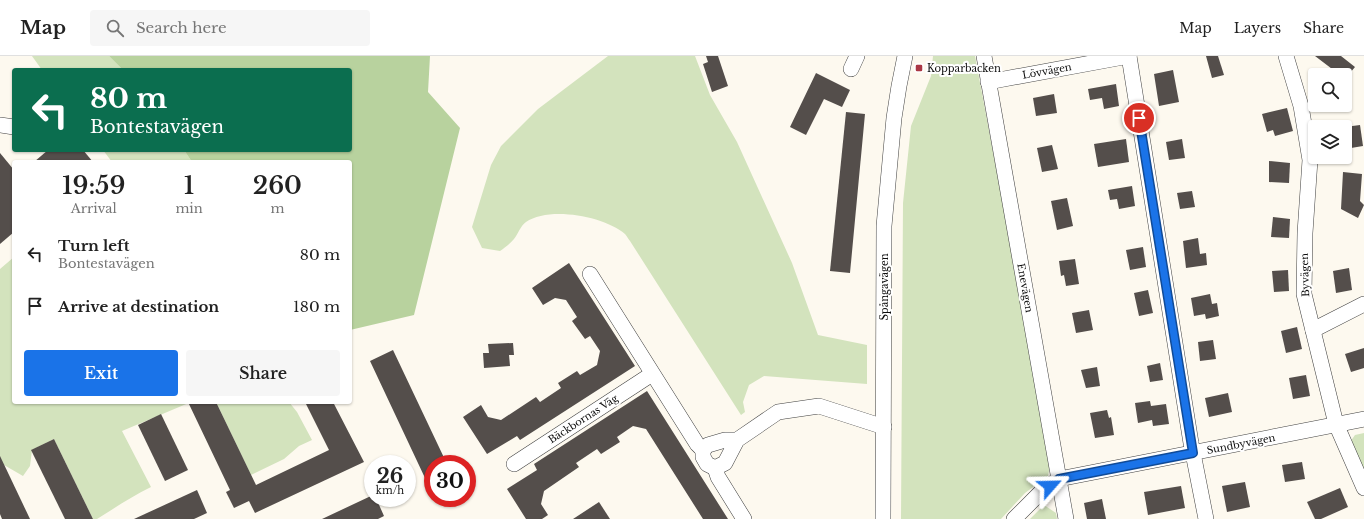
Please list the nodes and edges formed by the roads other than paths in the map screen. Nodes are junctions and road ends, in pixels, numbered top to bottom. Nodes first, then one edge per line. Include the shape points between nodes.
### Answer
1 (905, 56) edge
2 (984, 56) edge
3 (1129, 56) edge
4 (1286, 56) edge
5 (988, 82) junction
6 (0, 125) edge
7 (12, 127) edge
8 (590, 274) dead end
9 (1364, 304) edge
10 (1313, 330) junction
11 (652, 374) junction
12 (1364, 419) edge
13 (1336, 424) junction
14 (884, 427) junction
15 (737, 440) junction
16 (703, 450) junction
17 (1193, 453) junction
18 (514, 464) dead end
19 (715, 468) junction
20 (1059, 479) junction
21 (1364, 488) edge
22 (744, 519) edge
23 (883, 519) edge
24 (1014, 519) edge
25 (1066, 519) edge
26 (1206, 519) edge

1 - 14 street, Spångavägen via 894,118 884,226
2 - 5 street, Enevägen
3 - 5 street, Lövvägen
3 - 17 street
4 - 10 street, Byvägen via 1301,106 1310,160 1304,233 1304,294
5 - 20 street, Enevägen
6 - 7 street
8 - 11 street
9 - 10 street
10 - 13 street, Byvägen
11 - 16 street
11 - 18 street, Bäckbornas Väg
12 - 13 street, Sundbyvägen
13 - 17 street, Sundbyvägen
13 - 21 street, Byvägen
14 - 15 street via 818,406 778,412
14 - 23 street, Spångavägen
15 - 16 street via 725,440 708,445
15 - 19 street via 724,463
16 - 19 street via 707,464
17 - 20 street, Sundbyvägen
17 - 26 street
19 - 22 street
20 - 24 street, Sundbyvägen via 1041,492
20 - 25 street, Enevägen

